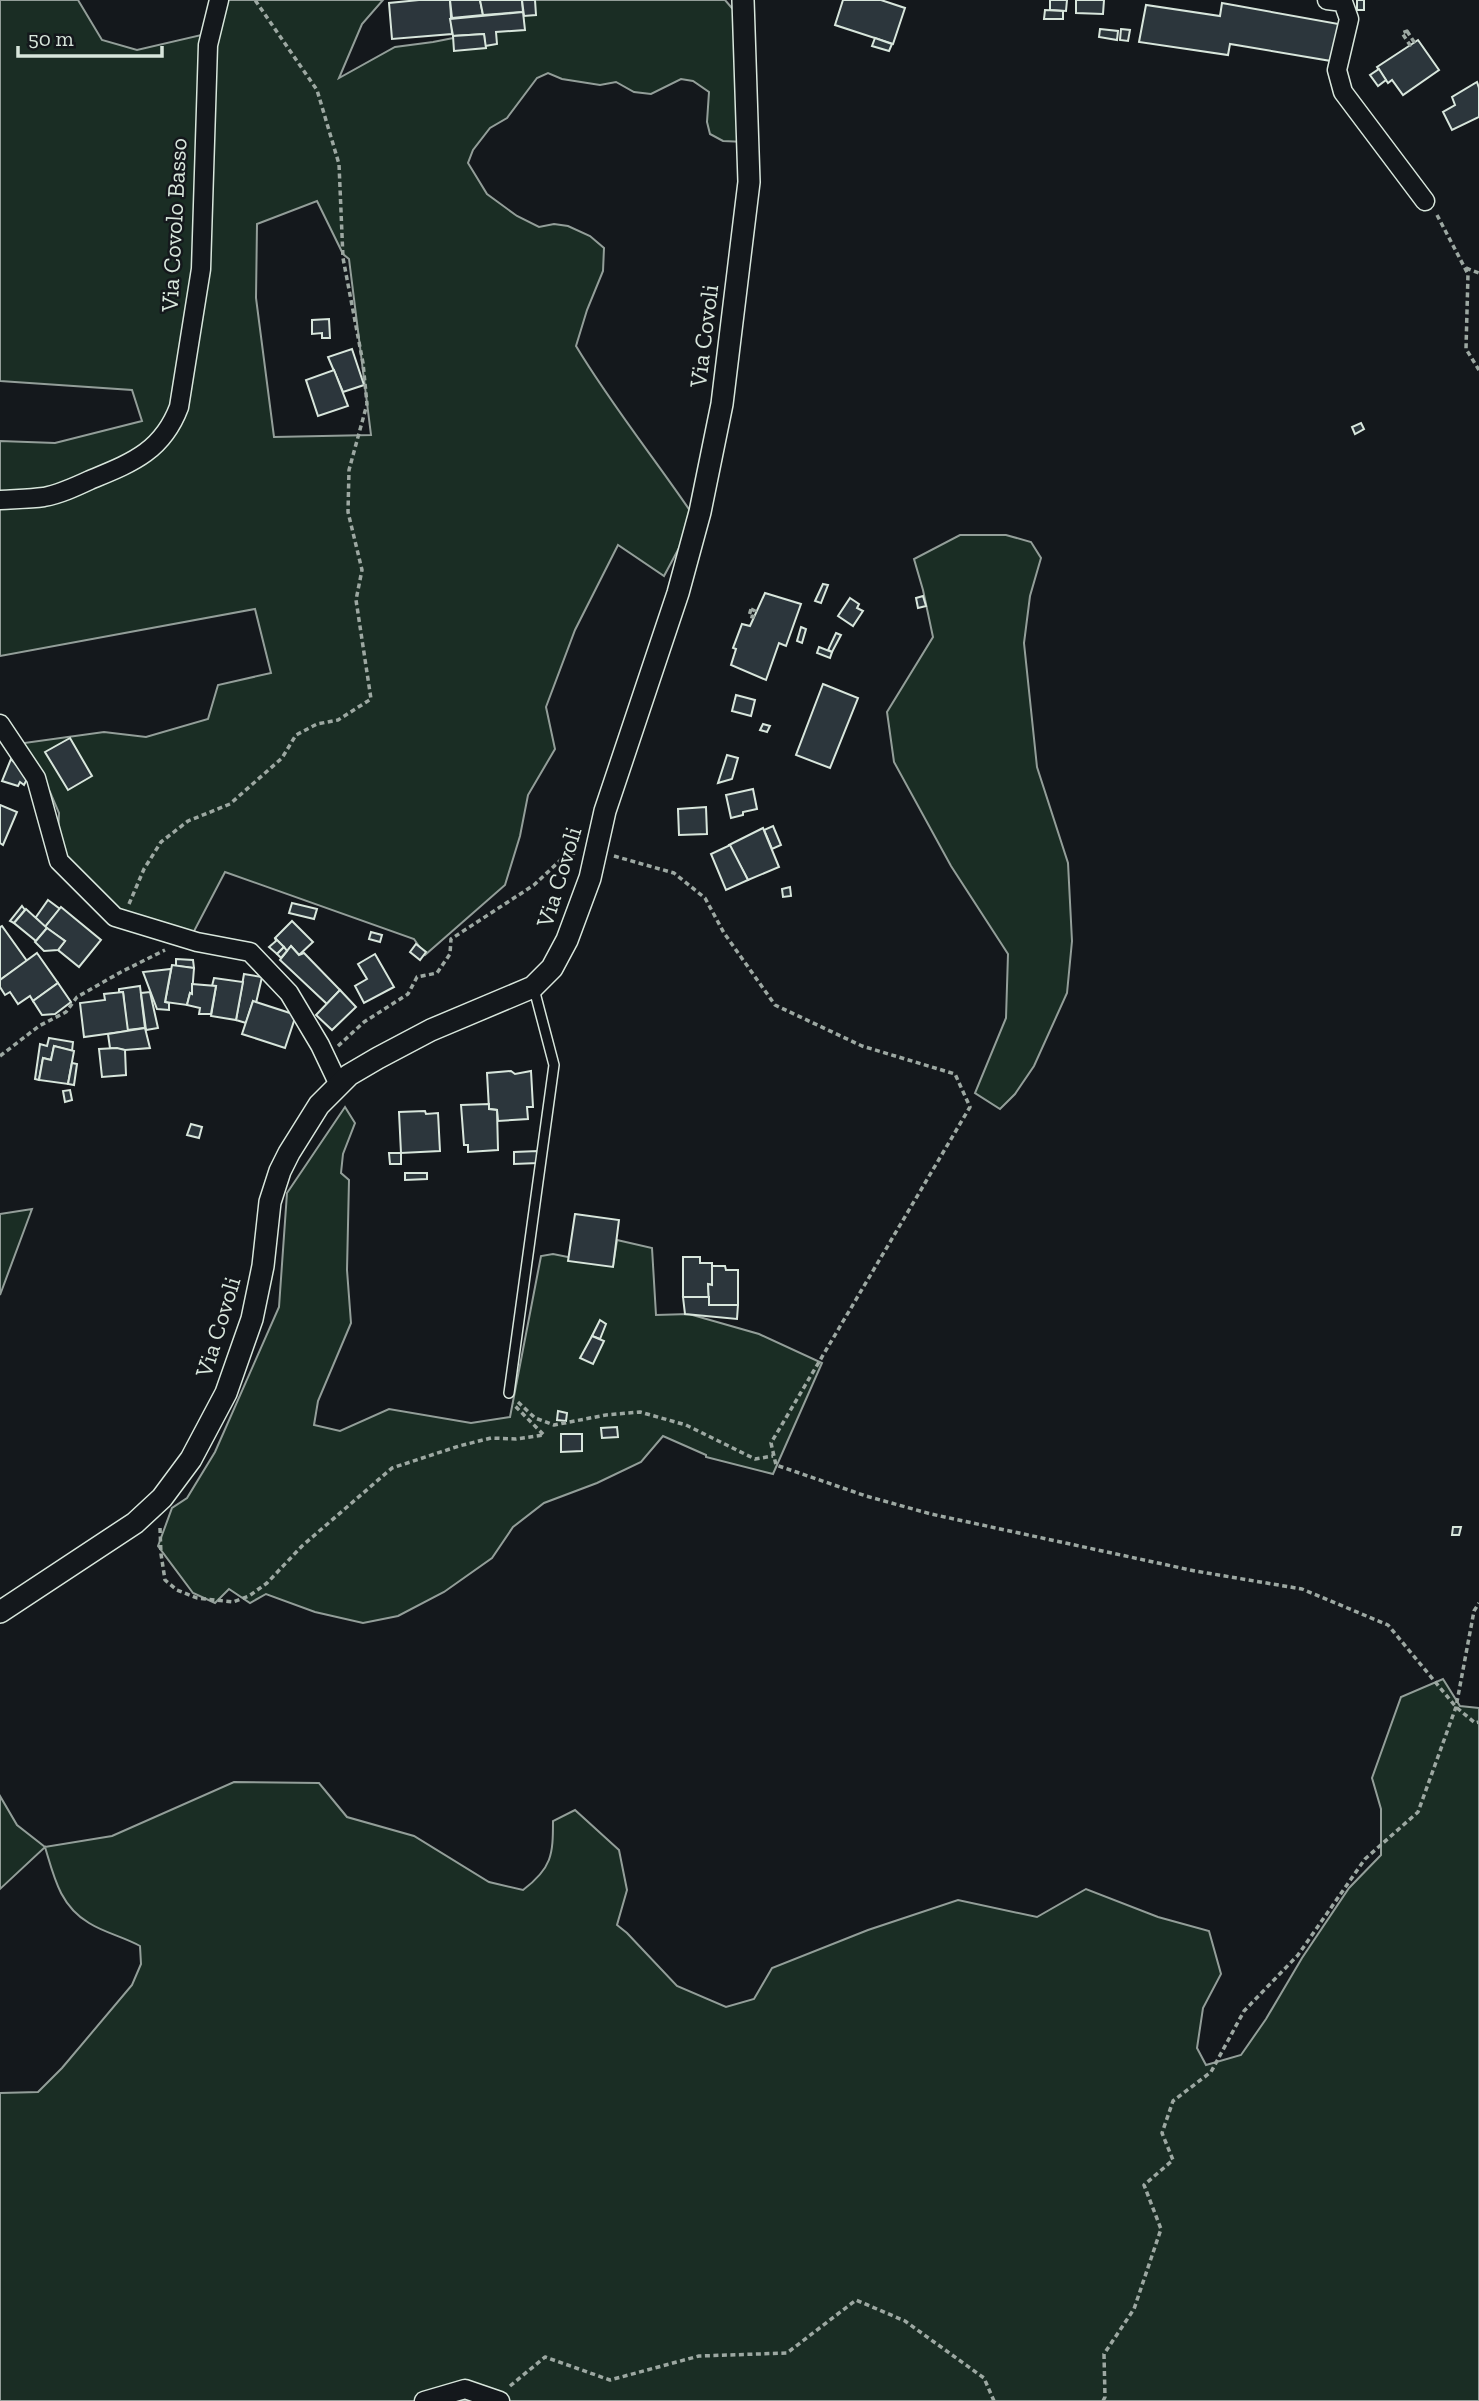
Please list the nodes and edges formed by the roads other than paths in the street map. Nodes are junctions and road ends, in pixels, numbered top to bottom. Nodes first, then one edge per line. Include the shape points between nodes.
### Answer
1 (219, 0) edge
2 (743, 0) edge
3 (1327, 0) edge
4 (1425, 201) road end
5 (0, 500) edge
6 (0, 724) edge
7 (533, 987) junction
8 (339, 1085) junction
9 (509, 1393) road end
10 (0, 1612) edge
11 (497, 2400) edge
12 (424, 2401) edge

1 - 5 street, Via Covolo Basso via 208,45 201,269 173,423 153,448 119,468 63,492
2 - 7 street, Via Covoli via 750,182 722,404 700,512 682,582 605,811 579,912 552,968
3 - 4 street via 1343,2 1349,19 1337,70 1343,92
6 - 8 street via 36,778 59,861 115,916 197,942 250,952 289,993
7 - 8 street, Via Covoli via 430,1030
7 - 9 lane via 554,1065
8 - 10 street, Via Covoli via 319,1105 280,1171 270,1202 259,1295 243,1348 226,1393 179,1478 135,1523
11 - 12 street via 465,2389

